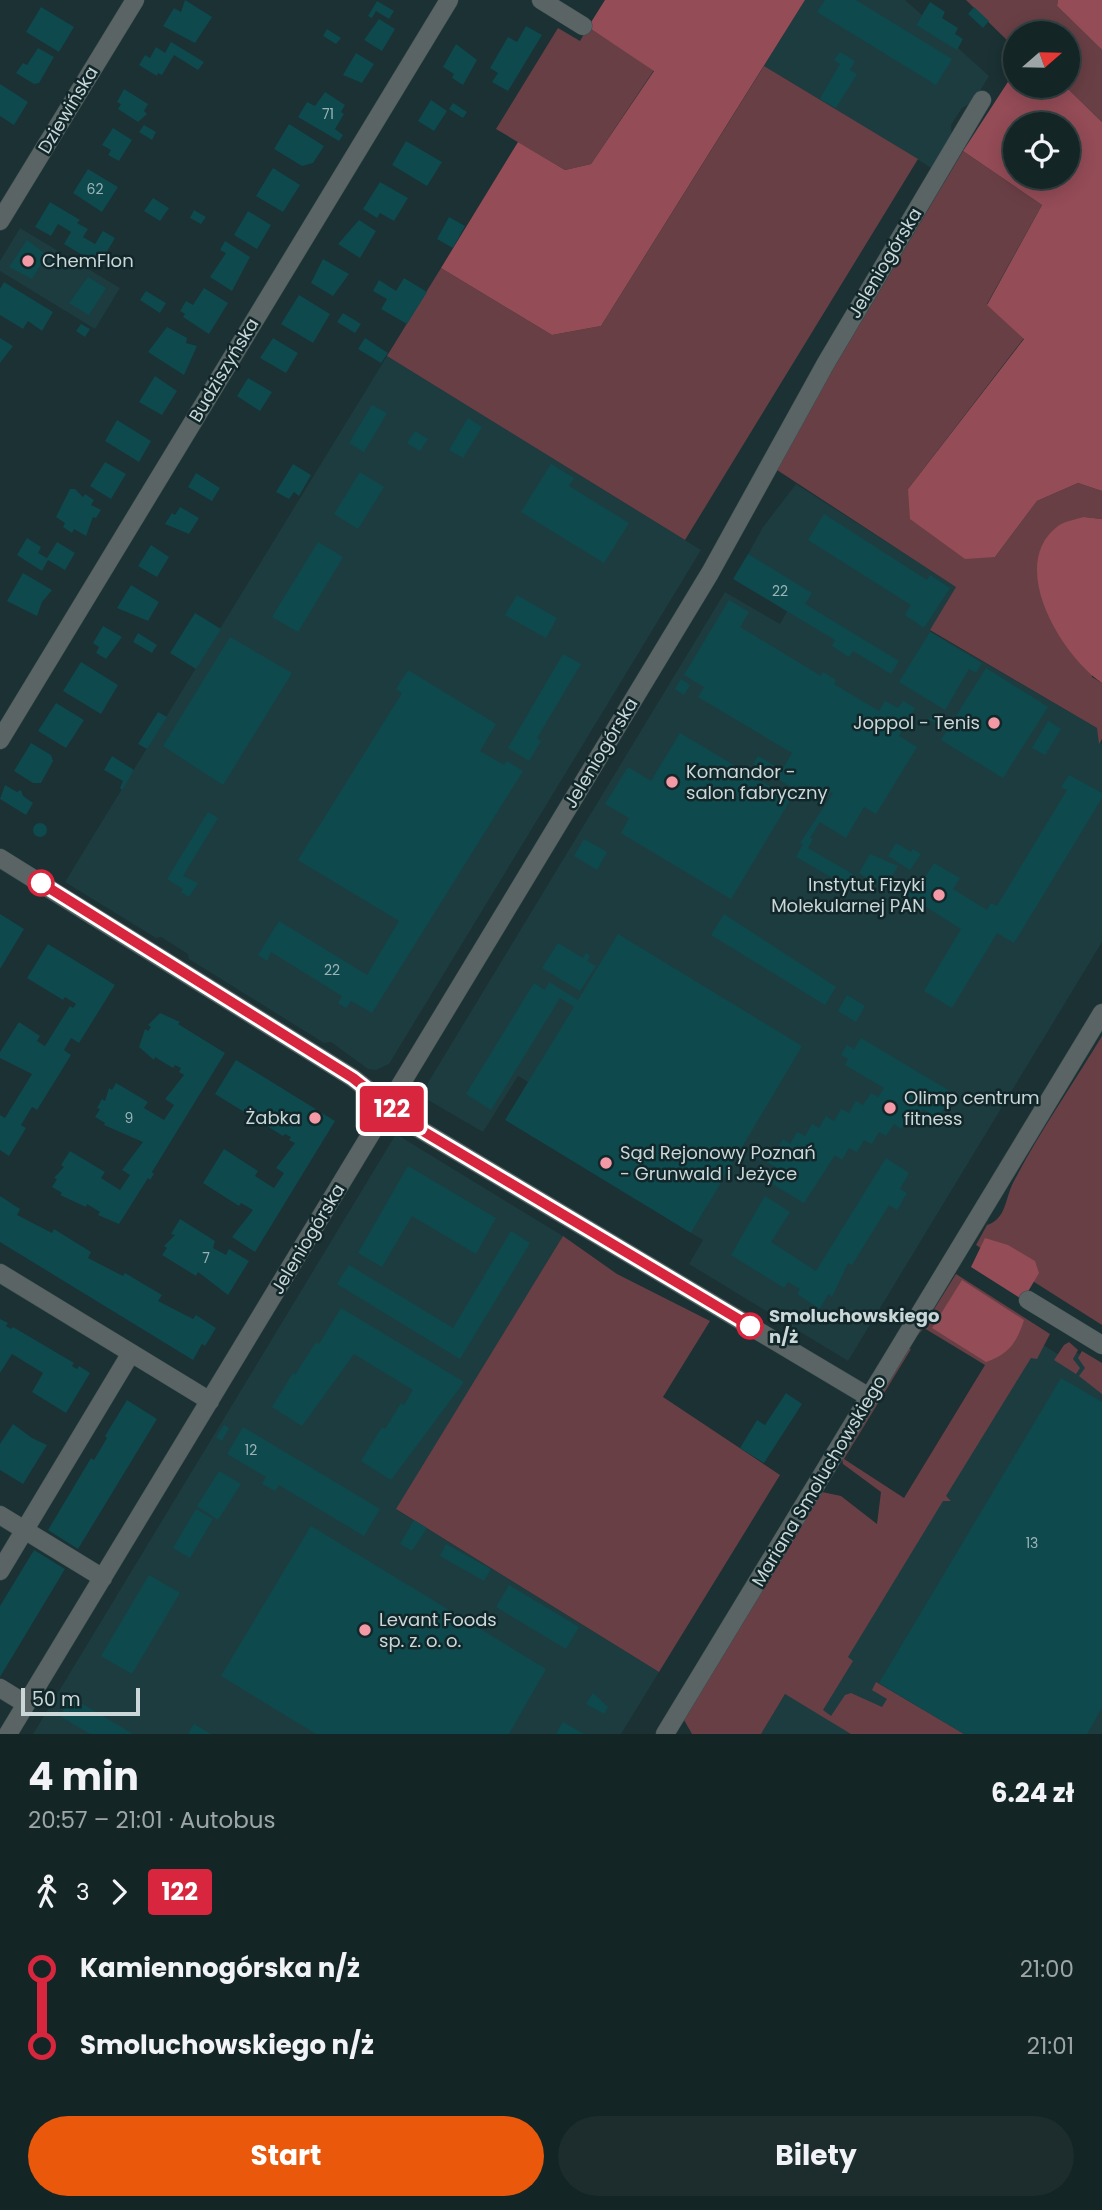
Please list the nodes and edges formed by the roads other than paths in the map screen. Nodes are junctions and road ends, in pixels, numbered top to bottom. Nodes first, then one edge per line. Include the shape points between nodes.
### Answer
1 (135, 0) edge
2 (449, 0) edge
3 (541, 0) edge
4 (583, 26) dead end
5 (982, 100) dead end
6 (0, 221) edge
7 (0, 740) edge
8 (0, 858) edge
9 (1102, 1013) edge
10 (388, 1106) junction
11 (0, 1273) edge
12 (1028, 1300) dead end
13 (1102, 1345) edge
14 (131, 1353) junction
15 (869, 1397) junction
16 (210, 1401) junction
17 (0, 1515) edge
18 (25, 1530) junction
19 (0, 1571) edge
20 (103, 1578) junction
21 (0, 1688) edge
22 (26, 1704) junction
23 (8, 1734) edge
24 (665, 1734) edge

1 - 6 street, Dziewińska
2 - 7 street, Budziszyńska
3 - 4 street
5 - 10 street, Jeleniogórska via 825,363 710,573
8 - 10 street via 332,1064
9 - 15 street, Mariana Smoluchowskiego
10 - 15 street
10 - 16 street, Jeleniogórska
11 - 14 street
12 - 13 street
14 - 16 street
14 - 18 street
15 - 24 street, Mariana Smoluchowskiego
16 - 20 street, Jeleniogórska
17 - 18 street
18 - 19 street
18 - 20 street
20 - 22 street, Jeleniogórska
21 - 22 street
22 - 23 street, Jeleniogórska

